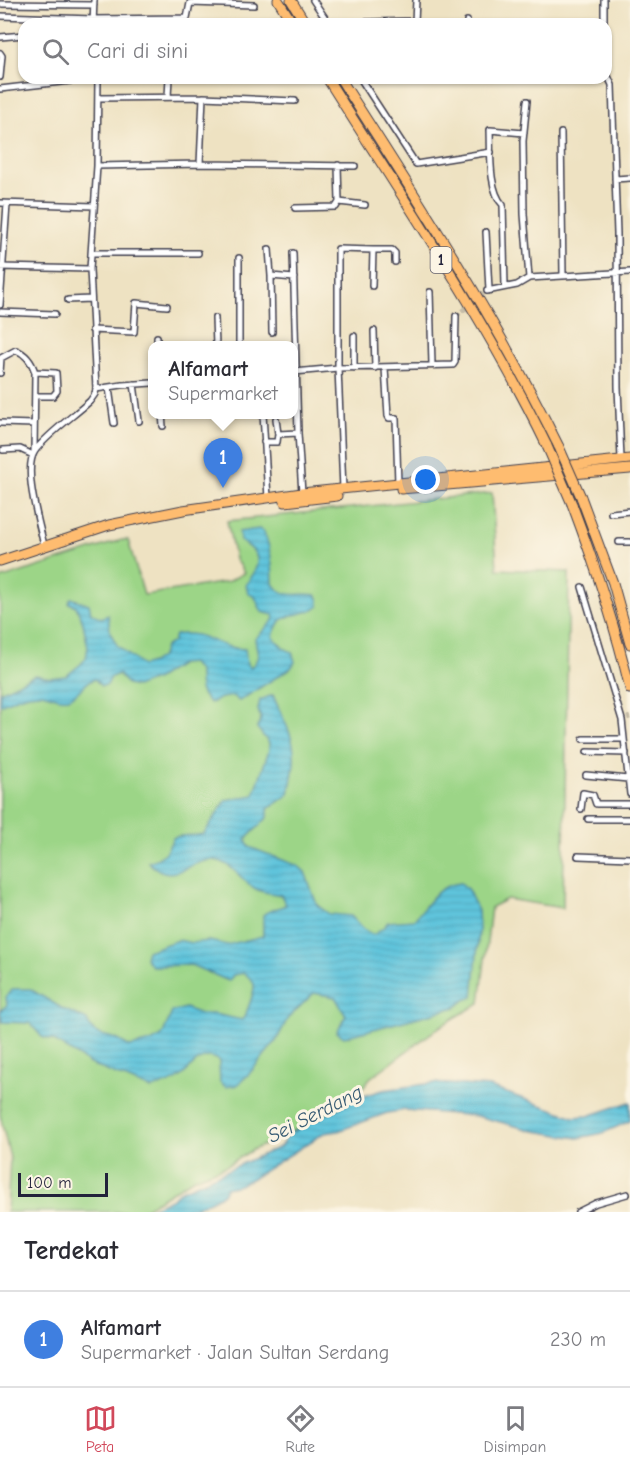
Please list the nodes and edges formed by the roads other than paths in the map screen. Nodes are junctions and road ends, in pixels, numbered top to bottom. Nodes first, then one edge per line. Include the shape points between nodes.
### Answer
1 (278, 0) edge
2 (291, 0) edge
3 (313, 0) edge
4 (416, 0) edge
5 (604, 0) edge
6 (94, 2) edge
7 (0, 4) edge
8 (254, 5) dead end
9 (0, 16) edge
10 (31, 18) edge
11 (93, 18) edge
12 (187, 18) edge
13 (289, 18) edge
14 (302, 18) edge
15 (324, 18) edge
16 (416, 18) edge
17 (604, 18) edge
18 (18, 36) edge
19 (0, 37) edge
20 (0, 53) edge
21 (0, 77) edge
22 (32, 84) edge
23 (97, 84) edge
24 (169, 84) edge
25 (331, 84) edge
26 (344, 84) edge
27 (364, 84) edge
28 (612, 84) edge
29 (0, 89) edge
30 (168, 97) junction
31 (203, 97) junction
32 (98, 98) junction
33 (295, 101) dead end
34 (527, 101) dead end
35 (524, 133) junction
36 (561, 133) dead end
37 (491, 152) junction
38 (200, 164) junction
39 (338, 165) junction
40 (97, 166) junction
41 (354, 166) dead end
42 (630, 178) edge
43 (615, 179) junction
44 (339, 202) junction
45 (3, 203) edge
46 (366, 205) dead end
47 (94, 206) junction
48 (294, 208) dead end
49 (486, 231) dead end
50 (269, 249) dead end
51 (373, 250) junction
52 (92, 253) junction
53 (198, 253) dead end
54 (293, 253) dead end
55 (239, 258) dead end
56 (395, 262) dead end
57 (1, 267) edge
58 (90, 268) junction
59 (617, 272) junction
60 (630, 272) edge
61 (563, 275) junction
62 (271, 276) junction
63 (294, 278) junction
64 (529, 278) junction
65 (372, 286) dead end
66 (504, 286) junction
67 (430, 292) dead end
68 (91, 299) junction
69 (68, 300) dead end
70 (0, 305) edge
71 (167, 306) dead end
72 (0, 312) edge
73 (56, 314) dead end
74 (456, 316) dead end
75 (215, 318) dead end
76 (92, 330) junction
77 (374, 331) dead end
78 (272, 332) dead end
79 (354, 336) dead end
80 (157, 337) dead end
81 (157, 341) edge
82 (216, 341) edge
83 (239, 341) edge
84 (295, 341) edge
85 (432, 365) junction
86 (338, 368) junction
87 (354, 368) junction
88 (385, 368) junction
89 (375, 369) junction
90 (0, 372) edge
91 (35, 372) junction
92 (298, 372) edge
93 (148, 383) edge
94 (134, 384) junction
95 (109, 388) junction
96 (96, 389) junction
97 (35, 396) junction
98 (162, 419) edge
99 (263, 419) edge
100 (276, 419) dead end
101 (297, 419) edge
102 (139, 421) dead end
103 (0, 423) edge
104 (114, 423) dead end
105 (34, 424) junction
106 (163, 426) dead end
107 (297, 433) junction
108 (278, 434) junction
109 (264, 442) junction
110 (3, 450) dead end
111 (34, 454) junction
112 (626, 459) edge
113 (630, 469) edge
114 (483, 478) junction
115 (398, 483) junction
116 (343, 489) junction
117 (302, 493) junction
118 (268, 498) junction
119 (630, 512) edge
120 (611, 513) dead end
121 (619, 542) dead end
122 (630, 542) edge
123 (44, 546) junction
124 (0, 561) edge
125 (0, 567) edge
126 (582, 587) dead end
127 (630, 644) edge
128 (630, 689) edge
129 (583, 739) dead end
130 (624, 739) junction
131 (587, 752) dead end
132 (626, 753) junction
133 (586, 775) dead end
134 (628, 779) junction
135 (630, 794) edge
136 (630, 804) edge
137 (581, 809) dead end
138 (588, 819) dead end
139 (630, 819) edge
140 (578, 856) dead end
141 (630, 858) edge
142 (627, 1194) dead end
143 (585, 1211) edge
144 (578, 1212) edge

1 - 13 highway
2 - 14 highway
3 - 15 street
4 - 16 street
5 - 17 street
6 - 7 street
6 - 11 street
8 - 12 street via 190,3
9 - 10 street
18 - 19 street
20 - 21 street
22 - 29 street
23 - 32 street
24 - 30 street
25 - 128 highway, 1, bridge via 476,315 527,404 601,580
26 - 127 highway, 1, bridge via 475,291 533,393 581,497 613,583
27 - 37 street via 416,164
28 - 43 street
30 - 31 street
30 - 32 street
31 - 33 street
31 - 38 street
32 - 40 street
34 - 35 street
35 - 37 street via 490,130
35 - 64 street
36 - 61 street
37 - 66 street via 496,196 503,205
38 - 39 street
38 - 40 street
39 - 41 street
39 - 44 street
40 - 47 street
42 - 43 street
43 - 59 street
44 - 46 street
44 - 48 street via 336,207
45 - 47 street
45 - 57 street
47 - 52 street
49 - 66 street via 488,290
50 - 62 street
51 - 56 street via 392,250
51 - 65 street
51 - 86 street via 338,249
52 - 53 street
52 - 58 street
54 - 63 street
55 - 83 street
57 - 58 street
57 - 70 street
58 - 68 street
59 - 60 street
59 - 61 street
59 - 112 street via 618,387
61 - 64 street
62 - 63 street
62 - 78 street
63 - 84 street
64 - 66 street via 517,285
67 - 85 street
68 - 69 street
68 - 76 street
71 - 76 street via 136,303 134,332
72 - 73 street
74 - 85 street via 454,364
75 - 82 street
76 - 96 street
77 - 89 street
79 - 87 street
80 - 81 street
85 - 88 street
86 - 87 street
86 - 92 street
86 - 116 street
87 - 89 street
88 - 89 street
88 - 115 street via 388,417 396,418
90 - 91 street via 1,358 16,350 27,358
91 - 97 street
91 - 97 street via 56,373 57,391 53,396
93 - 94 street
94 - 95 street
94 - 102 street
95 - 96 street
95 - 104 street
96 - 111 street via 90,400
97 - 105 street
98 - 106 street
99 - 109 street
100 - 108 street
101 - 107 street
103 - 105 street
105 - 111 street
107 - 108 street
107 - 117 street
108 - 109 street via 277,442
109 - 118 street
110 - 111 street via 20,449
111 - 123 street via 32,486
112 - 114 highway
113 - 114 highway
114 - 115 highway
114 - 125 highway via 164,519 102,533
115 - 116 highway
116 - 117 highway
117 - 118 highway
118 - 123 highway via 119,523
119 - 120 street
121 - 122 street
123 - 124 highway
126 - 130 street via 624,719
129 - 130 street
130 - 132 street
131 - 132 street
132 - 134 street
133 - 134 street
134 - 135 street
136 - 137 street via 596,804 593,795 583,793
138 - 139 street
140 - 141 street
142 - 143 street
143 - 144 street

